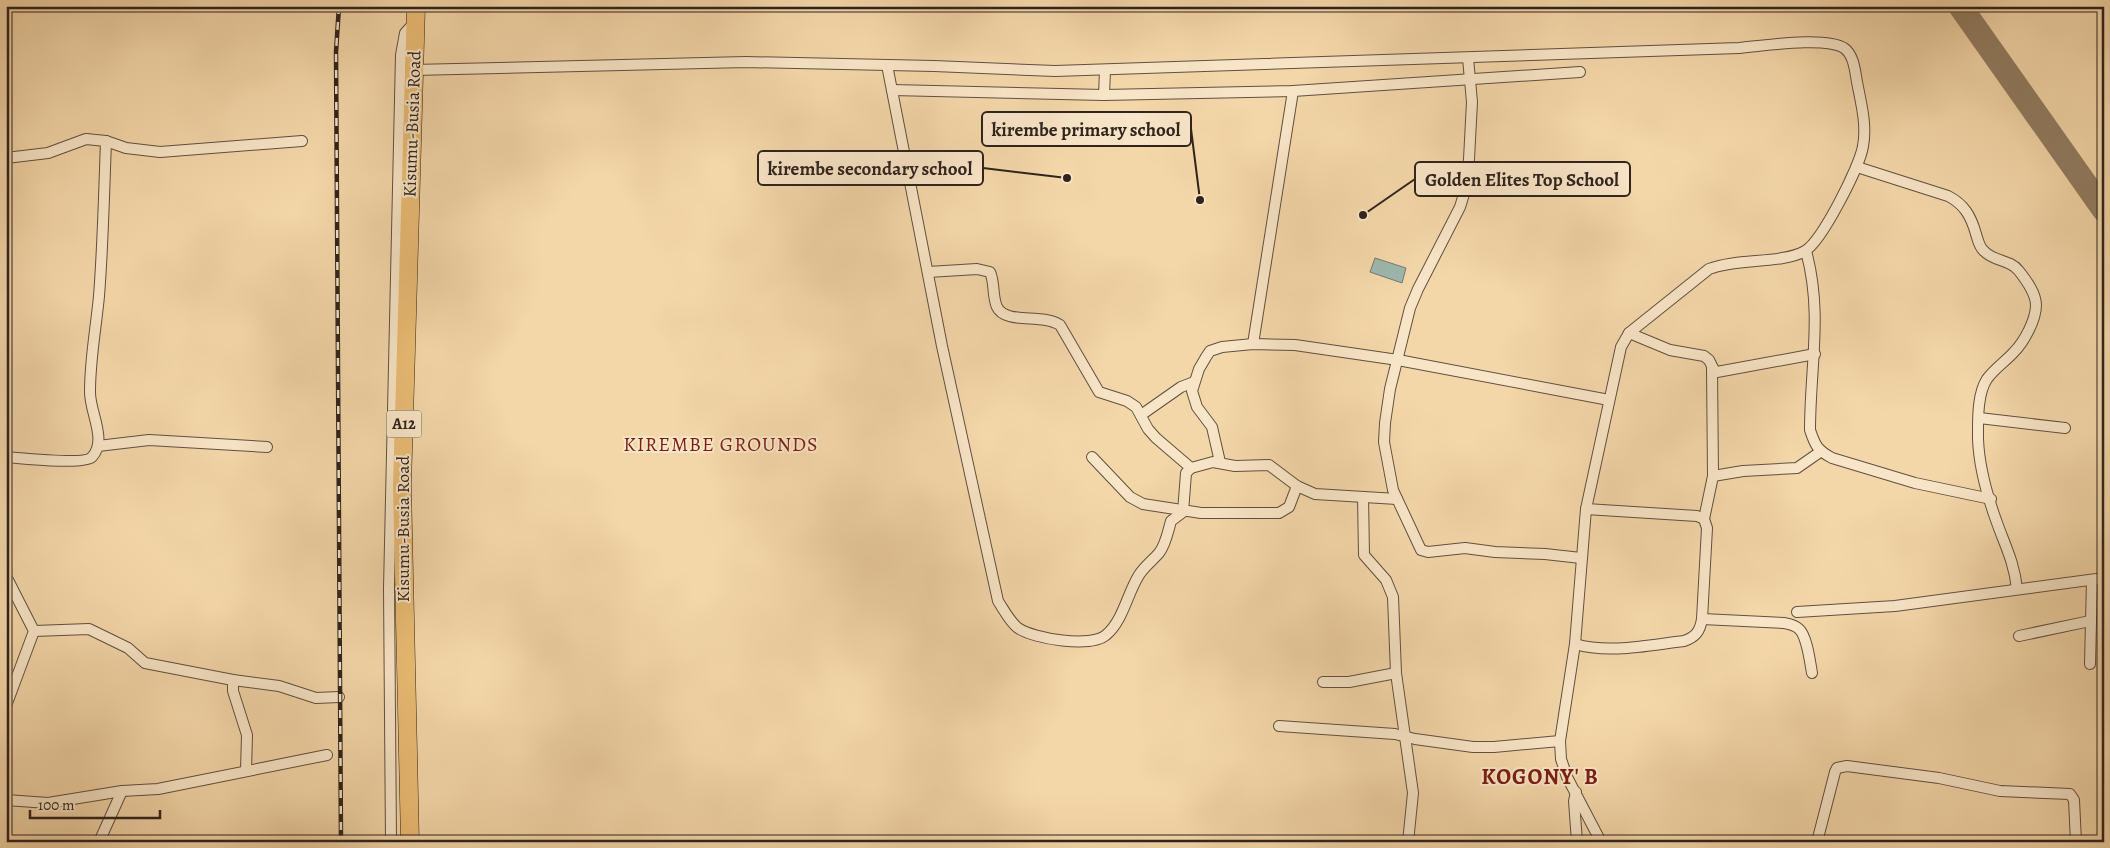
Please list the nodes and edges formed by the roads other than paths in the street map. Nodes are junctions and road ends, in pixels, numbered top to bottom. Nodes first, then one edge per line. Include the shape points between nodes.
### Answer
1 (416, 14) edge
2 (1468, 58) junction
3 (887, 65) junction
4 (413, 70) junction
5 (1105, 70) junction
6 (1580, 72) dead end
7 (1470, 79) junction
8 (892, 90) junction
9 (1293, 91) junction
10 (1104, 95) junction
11 (106, 141) junction
12 (302, 141) dead end
13 (6, 158) edge
14 (1857, 167) junction
15 (1806, 250) junction
16 (928, 272) junction
17 (1629, 333) junction
18 (1253, 344) junction
19 (1815, 354) junction
20 (1398, 360) junction
21 (1712, 368) junction
22 (1194, 382) junction
23 (1609, 400) junction
24 (1141, 415) junction
25 (1979, 418) junction
26 (2065, 428) dead end
27 (98, 446) junction
28 (267, 446) dead end
29 (1820, 452) junction
30 (6, 457) edge
31 (1092, 457) dead end
32 (1220, 462) junction
33 (1191, 468) junction
34 (1713, 476) junction
35 (1297, 486) junction
36 (1363, 497) junction
37 (1397, 499) junction
38 (1991, 499) junction
39 (1586, 509) junction
40 (1183, 512) junction
41 (1704, 519) junction
42 (1581, 558) junction
43 (6, 576) edge
44 (2104, 578) edge
45 (2092, 580) junction
46 (2017, 589) junction
47 (1797, 612) dead end
48 (1702, 619) junction
49 (2090, 621) junction
50 (34, 631) junction
51 (2019, 636) dead end
52 (1575, 644) junction
53 (2090, 664) dead end
54 (1396, 673) junction
55 (1812, 673) dead end
56 (233, 680) junction
57 (1323, 682) dead end
58 (339, 697) dead end
59 (6, 706) edge
60 (1279, 726) dead end
61 (1404, 736) junction
62 (1560, 741) junction
63 (327, 755) dead end
64 (246, 771) junction
65 (122, 791) junction
66 (1576, 792) junction
67 (6, 800) edge
68 (99, 842) edge
69 (391, 842) edge
70 (410, 842) edge
71 (1408, 842) edge
72 (1577, 842) edge
73 (1601, 842) edge
74 (1817, 842) edge
75 (2076, 842) edge

1 - 4 highway, Kisumu-Busia Road / A12
1 - 69 street via 405,33 401,55 388,588
2 - 5 street
2 - 7 street
2 - 14 street via 1821,42 1837,44 1847,50 1853,61 1860,96 1864,145
3 - 4 street via 746,62
3 - 5 street via 1054,72
3 - 8 street
4 - 70 highway, Kisumu-Busia Road / A12 via 402,486
5 - 10 street
6 - 7 street
7 - 9 street
7 - 20 street via 1470,159 1463,200 1418,289
8 - 10 street
8 - 16 street
9 - 10 street
9 - 18 street
11 - 12 street via 126,148 160,152
11 - 13 street via 86,139 48,153
11 - 27 street via 99,296 89,392
14 - 15 street via 1821,233
14 - 25 street via 1957,201 1965,207 1983,250 2013,264 2031,291 2036,304 2026,336 2015,352 1988,378 1981,397
15 - 17 street via 1791,256 1723,264 1709,269
15 - 19 street via 1811,268
16 - 24 street via 977,269 990,272 996,305 1001,313 1060,324 1099,392 1127,401
16 - 40 street via 998,601 1014,624 1030,634 1045,638 1094,642 1105,637 1119,618 1142,570 1160,551 1171,521
17 - 21 street via 1670,350 1704,356
17 - 23 street via 1621,347
18 - 20 street via 1295,345
18 - 22 street via 1210,351
19 - 21 street via 1717,372
19 - 29 street via 1810,430
20 - 23 street
20 - 37 street via 1386,403 1384,442
21 - 34 street
22 - 24 street via 1181,387
22 - 32 street via 1194,400 1212,427
23 - 39 street
24 - 33 street via 1148,430
25 - 26 street
25 - 38 street via 1978,440
27 - 28 street via 149,440
27 - 30 street via 88,460
29 - 34 street via 1797,468
29 - 38 street via 1915,483
31 - 40 street via 1130,497 1143,504
32 - 33 street
32 - 35 street via 1235,466 1269,465
33 - 40 street via 1184,482
34 - 41 street
35 - 36 street via 1315,494
35 - 40 street via 1289,507 1279,513
36 - 37 street
36 - 54 street via 1364,555 1386,580 1393,597
37 - 42 street via 1419,548 1424,551 1465,548
38 - 46 street via 2015,567
39 - 41 street
39 - 42 street
41 - 48 street via 1707,528
42 - 52 street
43 - 50 street
44 - 45 street
45 - 46 street
45 - 49 street
46 - 47 street via 1896,606
48 - 52 street via 1698,632 1684,641 1595,648
48 - 55 street via 1794,626 1804,637
49 - 51 street
49 - 53 street
50 - 56 street via 89,629 128,648 145,662
50 - 59 street
52 - 62 street
54 - 57 street via 1349,682
54 - 61 street
56 - 58 street via 279,686 316,698
56 - 64 street via 233,691 247,735
60 - 61 street
61 - 62 street via 1473,747
61 - 71 street via 1413,793
62 - 66 street via 1561,759
63 - 64 street
64 - 65 street via 186,784
65 - 67 street via 48,803
65 - 68 street
66 - 72 street
66 - 73 street
74 - 75 street via 1834,772 1841,766 1939,778 2000,791 2070,794 2074,800

